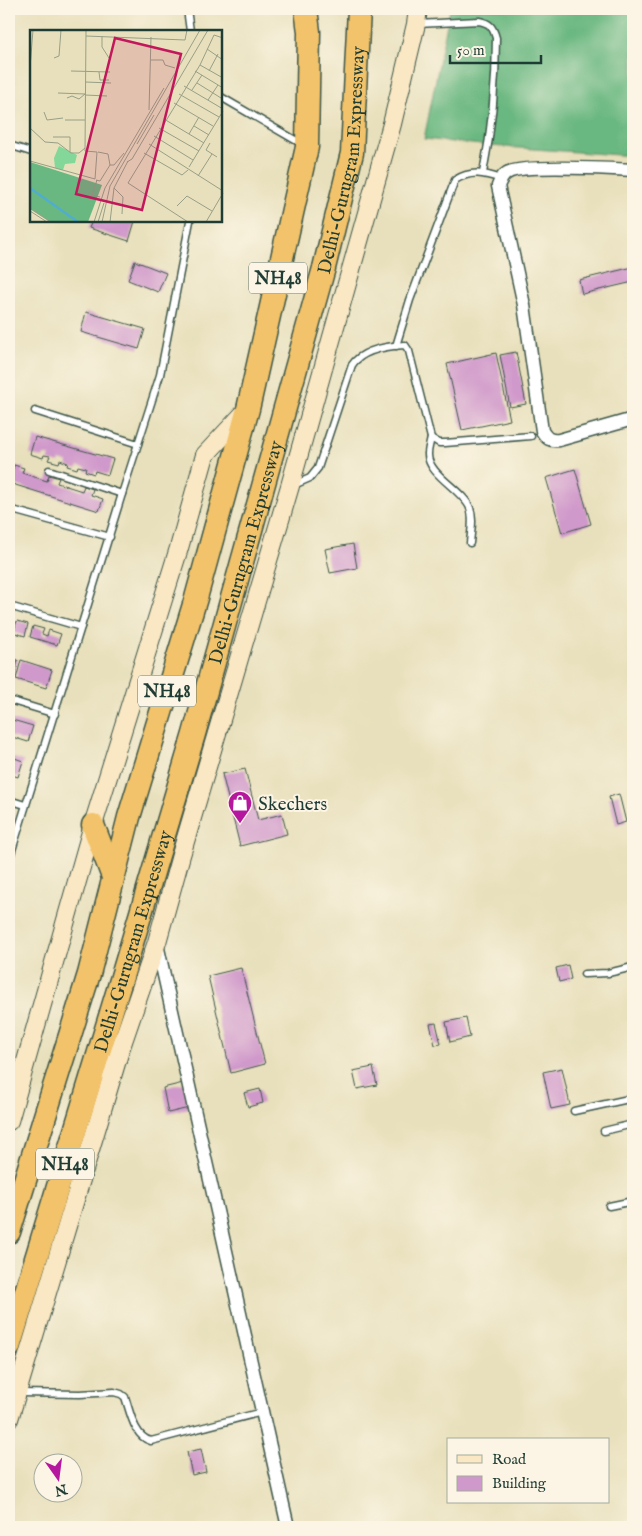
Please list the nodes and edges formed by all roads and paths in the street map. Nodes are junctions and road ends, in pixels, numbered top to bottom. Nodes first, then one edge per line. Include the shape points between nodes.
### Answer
1 (186, 9) edge
2 (306, 9) edge
3 (359, 9) edge
4 (417, 16) edge
5 (190, 30) edge
6 (222, 99) edge
7 (9, 145) edge
8 (307, 147) junction
9 (30, 152) edge
10 (633, 170) edge
11 (483, 173) junction
12 (501, 179) junction
13 (190, 222) edge
14 (396, 346) junction
15 (248, 409) junction
16 (35, 410) dead end
17 (633, 419) edge
18 (531, 436) dead end
19 (431, 438) junction
20 (138, 444) junction
21 (49, 470) dead end
22 (290, 486) junction
23 (122, 494) junction
24 (9, 509) edge
25 (110, 537) junction
26 (470, 543) dead end
27 (9, 606) edge
28 (81, 626) junction
29 (9, 700) edge
30 (55, 714) junction
31 (9, 800) edge
32 (25, 805) junction
33 (92, 825) junction
34 (9, 860) edge
35 (113, 877) junction
36 (157, 942) junction
37 (633, 967) edge
38 (584, 974) dead end
39 (633, 1098) edge
40 (574, 1111) dead end
41 (9, 1121) edge
42 (633, 1124) edge
43 (604, 1131) dead end
44 (633, 1201) edge
45 (609, 1206) dead end
46 (9, 1232) edge
47 (9, 1347) edge
48 (16, 1393) junction
49 (262, 1412) junction
50 (9, 1419) edge
51 (288, 1527) edge

1 - 5 lane
2 - 8 highway, Delhi-Gurugram Expressway / NH48 via 309,32
3 - 47 highway, Delhi-Gurugram Expressway / NH48 via 352,153 324,268 194,734
4 - 11 lane via 479,21 488,23 493,29 496,38 494,105
4 - 22 main road via 392,124
6 - 8 lane
7 - 9 lane
8 - 15 highway, Delhi-Gurugram Expressway / NH48
10 - 12 street via 515,170
11 - 12 lane
11 - 14 lane via 468,174 455,180
12 - 17 street via 498,186 524,305 542,431 547,438 559,440
13 - 20 lane via 160,375
14 - 19 lane via 405,346 410,351
14 - 22 lane via 356,358 318,468 310,478
15 - 33 main road via 205,456
15 - 35 highway, Delhi-Gurugram Expressway / NH48
16 - 20 lane
18 - 19 lane via 445,443
19 - 26 lane via 429,461 469,506 472,517
20 - 23 lane
21 - 23 lane
22 - 36 main road
23 - 25 lane
24 - 25 lane
25 - 28 lane
27 - 28 lane
28 - 30 lane
29 - 30 lane
30 - 32 lane
31 - 32 lane
32 - 34 lane
33 - 35 highway
33 - 41 main road
35 - 46 highway, Delhi-Gurugram Expressway / NH48 via 89,974
36 - 48 main road
36 - 49 street
37 - 38 lane
39 - 40 lane
42 - 43 lane
44 - 45 lane
48 - 49 lane via 121,1394 139,1433 144,1440 150,1441
48 - 50 main road
49 - 51 street

